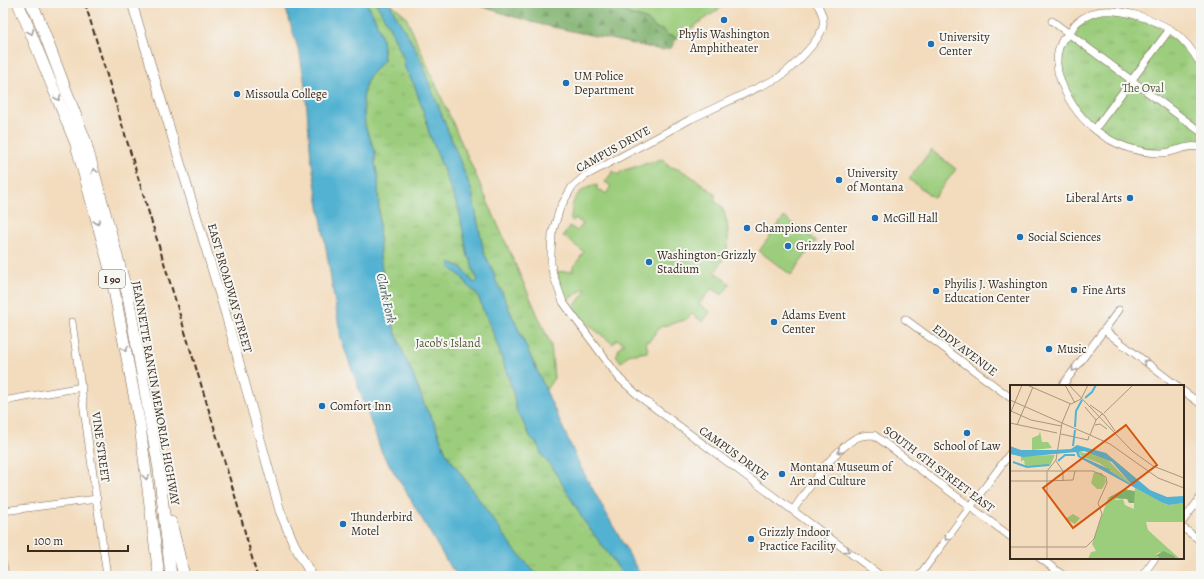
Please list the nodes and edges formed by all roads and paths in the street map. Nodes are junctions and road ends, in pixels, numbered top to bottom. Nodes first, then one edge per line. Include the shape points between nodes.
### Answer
1 (18, 3) edge
2 (31, 3) edge
3 (132, 3) edge
4 (816, 3) edge
5 (1052, 21) dead end
6 (1170, 30) junction
7 (1070, 34) junction
8 (48, 60) junction
9 (1201, 65) edge
10 (1132, 80) junction
11 (1095, 129) junction
12 (1201, 132) edge
13 (1201, 147) edge
14 (1119, 310) dead end
15 (905, 319) dead end
16 (72, 322) dead end
17 (1104, 330) junction
18 (1063, 385) edge
19 (1176, 385) edge
20 (82, 387) junction
21 (1184, 392) edge
22 (1010, 397) edge
23 (3, 401) edge
24 (1201, 404) edge
25 (1010, 453) edge
26 (159, 469) junction
27 (1201, 497) edge
28 (97, 499) junction
29 (150, 503) junction
30 (971, 506) junction
31 (793, 510) junction
32 (3, 511) edge
33 (1184, 520) edge
34 (1184, 529) edge
35 (1010, 535) edge
36 (1201, 541) edge
37 (1041, 559) edge
38 (1154, 559) edge
39 (3, 564) edge
40 (5, 576) edge
41 (107, 576) edge
42 (152, 576) edge
43 (159, 576) edge
44 (171, 576) edge
45 (184, 576) edge
46 (312, 576) edge
47 (881, 576) edge
48 (919, 576) edge
49 (1064, 576) edge
50 (1142, 576) edge

1 -> 8 highway, I 90
2 - 8 highway, I 90 via 38,17
3 - 46 main road, EAST BROADWAY STREET via 226,315 280,511 294,544
4 - 31 street, CAMPUS DRIVE via 822,15 823,27 795,64 778,78 652,139 578,181 560,208 551,243 553,274 563,302 620,379 640,397
5 - 7 street
6 - 7 street via 1134,15 1102,11 1078,21
6 - 9 street via 1184,41
6 - 10 street
7 - 10 street
7 - 11 street via 1064,38 1059,48 1058,70 1074,107
26 -> 8 highway, JEANNETTE RANKIN MEMORIAL HIGHWAY / I 90 via 128,296 85,140
8 -> 29 highway, JEANNETTE RANKIN MEMORIAL HIGHWAY / I 90 via 76,144 110,269 140,426
10 - 11 street
10 - 12 street
11 - 13 street via 1111,141 1136,150 1163,153
14 - 17 street
15 - 22 street, EDDY AVENUE
16 - 20 street, VINE STREET
17 -> 18 street
19 -> 17 street
20 - 23 street
20 - 28 street, VINE STREET
21 - 24 street
25 - 30 street
26 - 44 highway, JEANNETTE RANKIN MEMORIAL HIGHWAY / I 90
26 - 45 highway
27 - 33 street
28 - 32 street
28 - 41 street, VINE STREET
29 - 42 highway
29 - 43 highway, JEANNETTE RANKIN MEMORIAL HIGHWAY / I 90
30 -> 31 street, SOUTH 6TH STREET EAST via 874,434 864,435 840,451
30 - 35 street, SOUTH 6TH STREET EAST
30 -> 48 street
31 -> 47 street
34 - 36 street
37 - 49 street
38 - 50 street
39 - 40 street

